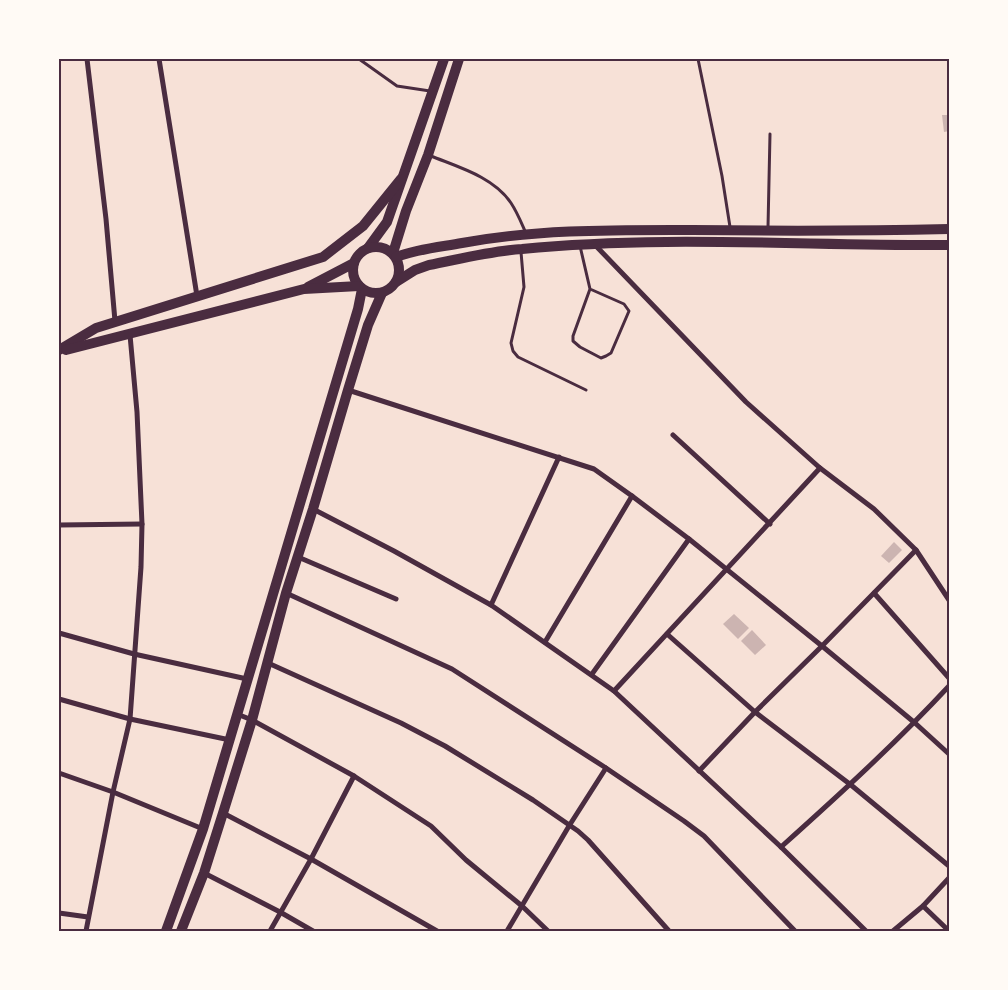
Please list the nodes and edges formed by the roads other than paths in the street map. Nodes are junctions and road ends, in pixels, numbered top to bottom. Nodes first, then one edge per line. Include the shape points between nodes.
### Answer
1 (87, 59) edge
2 (158, 59) edge
3 (359, 59) edge
4 (444, 59) edge
5 (459, 59) edge
6 (698, 59) edge
7 (433, 92) junction
8 (770, 134) dead end
9 (428, 155) junction
10 (401, 179) junction
11 (949, 229) edge
12 (731, 230) junction
13 (768, 231) junction
14 (527, 235) junction
15 (595, 244) junction
16 (580, 245) junction
17 (949, 245) edge
18 (368, 248) junction
19 (520, 249) junction
20 (394, 255) junction
21 (354, 263) junction
22 (396, 282) junction
23 (360, 287) junction
24 (304, 289) junction
25 (590, 289) junction
26 (382, 293) junction
27 (197, 296) junction
28 (116, 322) junction
29 (130, 335) junction
30 (59, 351) edge
31 (348, 390) junction
32 (586, 390) dead end
33 (673, 435) dead end
34 (558, 457) junction
35 (820, 468) junction
36 (632, 496) junction
37 (313, 509) junction
38 (142, 524) junction
39 (770, 524) junction
40 (59, 526) edge
41 (689, 539) junction
42 (916, 550) junction
43 (298, 557) junction
44 (726, 569) junction
45 (286, 592) junction
46 (874, 593) junction
47 (396, 599) dead end
48 (949, 600) edge
49 (491, 605) junction
50 (59, 633) edge
51 (667, 634) junction
52 (545, 642) junction
53 (822, 646) junction
54 (134, 654) junction
55 (268, 663) junction
56 (592, 674) junction
57 (949, 678) edge
58 (247, 680) junction
59 (949, 686) edge
60 (614, 691) junction
61 (59, 699) edge
62 (755, 712) junction
63 (237, 714) junction
64 (130, 719) junction
65 (252, 720) junction
66 (915, 723) junction
67 (230, 740) junction
68 (949, 754) edge
69 (606, 768) junction
70 (699, 771) junction
71 (59, 773) edge
72 (354, 776) junction
73 (851, 785) junction
74 (113, 792) junction
75 (224, 813) junction
76 (569, 826) junction
77 (203, 829) junction
78 (780, 847) junction
79 (311, 859) junction
80 (949, 866) edge
81 (204, 873) junction
82 (949, 878) edge
83 (522, 906) junction
84 (923, 906) junction
85 (280, 912) junction
86 (59, 913) edge
87 (88, 918) junction
88 (86, 931) edge
89 (166, 931) edge
90 (181, 931) edge
91 (270, 931) edge
92 (313, 931) edge
93 (437, 931) edge
94 (507, 931) edge
95 (548, 931) edge
96 (669, 931) edge
97 (795, 931) edge
98 (866, 931) edge
99 (893, 931) edge
100 (949, 931) edge

1 - 28 street
2 - 27 street
3 - 7 lane via 397,86
4 - 7 main road
5 - 9 main road
6 - 12 lane
7 - 10 main road
8 - 13 lane
9 - 14 lane via 490,182 510,202
9 - 20 main road via 406,211
10 - 18 main road via 387,222
10 - 27 main road via 363,226 323,257
11 - 13 main road
12 - 13 main road
12 - 14 main road via 641,229
14 - 20 main road
15 - 16 main road
15 - 17 main road
15 - 35 street via 746,402
16 - 19 main road
16 - 25 lane
18 - 20 main road via 384,248
18 - 21 main road
19 - 22 main road via 429,265
19 - 32 lane via 524,287 511,343 513,351
20 - 22 main road via 400,271
21 - 23 main road via 353,272
21 - 24 main road
22 - 26 main road
23 - 24 main road
23 - 26 main road via 368,292
23 - 58 main road via 358,309
24 - 29 main road
25 - 25 lane via 573,341 601,358 611,353 629,311 624,304
26 - 31 main road via 368,325
27 - 28 main road
28 - 30 main road via 96,328
29 - 30 main road
29 - 38 street
31 - 34 street
31 - 37 main road
33 - 39 street
34 - 36 street via 594,469
34 - 49 street
35 - 39 street
35 - 42 street via 874,508
36 - 41 street
36 - 52 street
37 - 43 main road
37 - 49 street
38 - 40 street
38 - 54 street
39 - 44 street
41 - 44 street
41 - 56 street
42 - 46 street
42 - 48 street
43 - 45 main road
43 - 47 street
44 - 51 street
44 - 53 street
45 - 55 main road
45 - 69 street via 452,669
46 - 53 street
46 - 57 street
49 - 52 street
50 - 54 street
51 - 60 street
51 - 62 street
52 - 56 street
53 - 62 street
53 - 66 street
54 - 58 street
54 - 64 street
55 - 65 main road
55 - 76 street via 445,746
56 - 60 street
58 - 63 main road
59 - 66 street
60 - 70 street
61 - 64 street
62 - 70 street
62 - 73 street
63 - 65 street
63 - 67 main road
64 - 67 street
64 - 74 street
65 - 72 street
65 - 75 main road
66 - 68 street
66 - 73 street
67 - 77 main road
69 - 76 street
69 - 97 street via 704,836
70 - 78 street
71 - 74 street
72 - 79 street
72 - 83 street via 431,826
73 - 78 street
73 - 80 street
74 - 77 street
74 - 87 street
75 - 79 street
75 - 81 main road
76 - 83 street
76 - 96 street via 588,840
77 - 89 main road
78 - 98 street
79 - 85 street
79 - 93 street
81 - 85 street
81 - 90 main road
82 - 84 street
83 - 94 street
83 - 95 street
84 - 99 street
84 - 100 street
85 - 91 street
85 - 92 street
86 - 87 street
87 - 88 street

